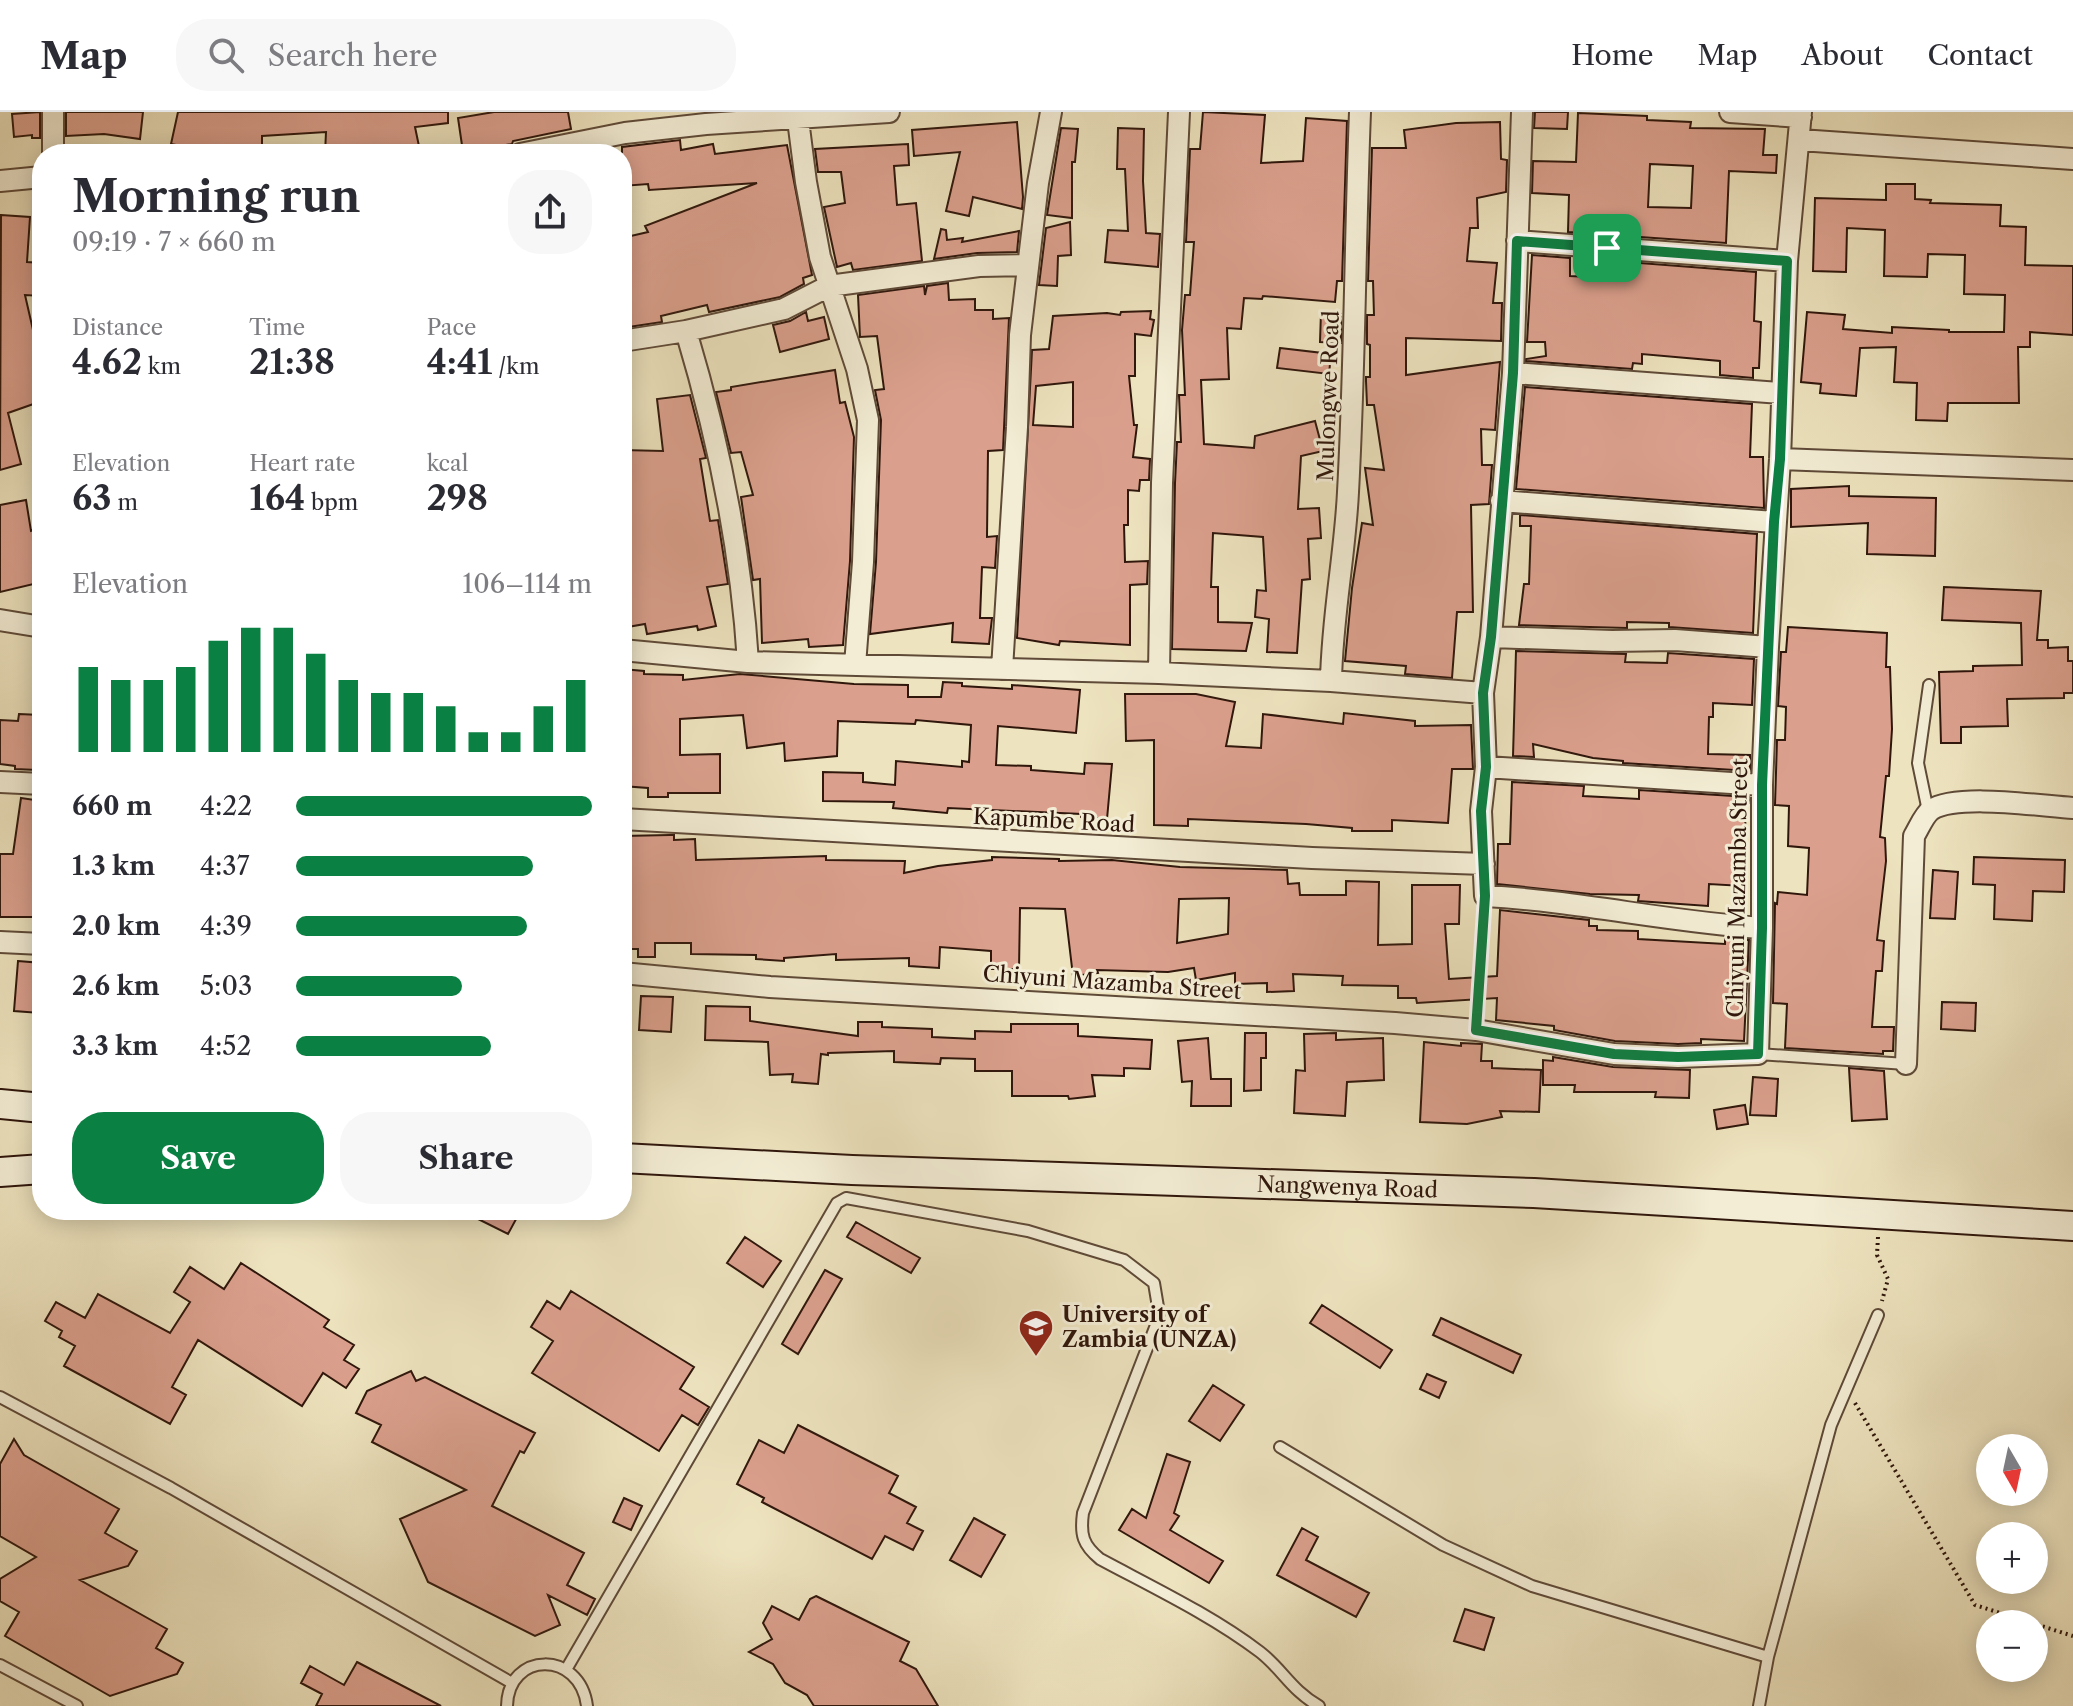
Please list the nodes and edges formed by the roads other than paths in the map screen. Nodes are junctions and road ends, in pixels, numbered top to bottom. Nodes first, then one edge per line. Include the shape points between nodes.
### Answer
1 (53, 112) edge
2 (889, 112) edge
3 (1051, 112) edge
4 (1179, 112) edge
5 (1360, 112) edge
6 (1522, 112) edge
7 (1730, 112) edge
8 (1801, 114) edge
9 (797, 115) edge
10 (1800, 140) junction
11 (53, 144) edge
12 (570, 144) edge
13 (2073, 159) edge
14 (32, 178) edge
15 (0, 181) edge
16 (1517, 241) junction
17 (1787, 261) junction
18 (1028, 265) junction
19 (829, 286) junction
20 (686, 331) junction
21 (632, 339) edge
22 (1513, 373) junction
23 (1781, 393) junction
24 (1780, 459) junction
25 (2073, 470) edge
26 (1501, 501) junction
27 (1774, 522) junction
28 (0, 620) edge
29 (32, 625) edge
30 (1491, 637) junction
31 (1768, 647) junction
32 (632, 651) edge
33 (748, 662) junction
34 (855, 665) junction
35 (1002, 669) junction
36 (1159, 673) junction
37 (1331, 681) junction
38 (1929, 685) dead end
39 (1483, 693) junction
40 (1486, 767) junction
41 (0, 782) edge
42 (32, 784) edge
43 (1762, 785) junction
44 (2073, 808) edge
45 (1928, 811) junction
46 (632, 820) edge
47 (1484, 864) junction
48 (1762, 928) junction
49 (0, 942) edge
50 (32, 944) edge
51 (632, 974) edge
52 (1758, 1054) junction
53 (1906, 1064) joint
54 (0, 1104) edge
55 (32, 1107) edge
56 (632, 1159) edge
57 (32, 1170) edge
58 (0, 1172) edge
59 (2073, 1226) edge
60 (1878, 1315) road end
61 (0, 1397) edge
62 (1280, 1447) dead end
63 (1768, 1657) junction
64 (0, 1665) edge
65 (567, 1668) junction
66 (512, 1683) junction
67 (77, 1706) edge
68 (507, 1706) edge
69 (587, 1706) edge
70 (1319, 1706) edge
71 (1759, 1706) edge

1 - 11 street
2 - 9 street
3 - 18 street
4 - 36 street
5 - 37 street, Mulongwe Road via 1353,418
6 - 16 street
7 - 8 street
8 - 10 street, Chiyuni Mazamba Street
9 - 12 street
9 - 19 street via 815,235
10 - 13 street
10 - 17 street, Chiyuni Mazamba Street
14 - 15 street
16 - 17 street
16 - 22 street
17 - 23 street, Chiyuni Mazamba Street
18 - 19 street via 979,266
18 - 35 street
19 - 20 street via 784,309
19 - 34 street via 868,420
20 - 21 street
20 - 33 street via 728,491
22 - 23 street
22 - 26 street
23 - 24 street, Chiyuni Mazamba Street
24 - 25 street
24 - 27 street, Chiyuni Mazamba Street
26 - 27 street
26 - 30 street
27 - 31 street, Chiyuni Mazamba Street
28 - 29 street
30 - 31 street
30 - 39 street
31 - 43 street, Chiyuni Mazamba Street
32 - 33 street
33 - 34 street
34 - 35 street
35 - 36 street
36 - 37 street
37 - 39 street
38 - 45 lane via 1918,763
39 - 40 street
40 - 43 street
40 - 47 street via 1481,811
41 - 42 street
43 - 48 street, Chiyuni Mazamba Street
44 - 45 street via 1971,801
45 - 53 street via 1914,836
46 - 47 street, Kapumbe Road
47 - 48 street via 1485,896
48 - 52 street, Chiyuni Mazamba Street
49 - 50 street
51 - 52 street, Chiyuni Mazamba Street via 1476,1030 1614,1054
52 - 53 lane
54 - 55 main road
56 - 59 main road, Nangwenya Road via 1534,1193
57 - 58 main road
60 - 63 lane via 1831,1425
61 - 66 lane
62 - 63 lane via 1443,1545 1532,1586
63 - 71 lane
64 - 67 lane
65 - 66 lane via 547,1663 527,1669
65 - 69 lane via 582,1683
65 - 70 lane via 837,1203 846,1198 1028,1231 1124,1260 1154,1283 1156,1325 1083,1513 1081,1536 1100,1559 1262,1654 1300,1695
66 - 68 lane

